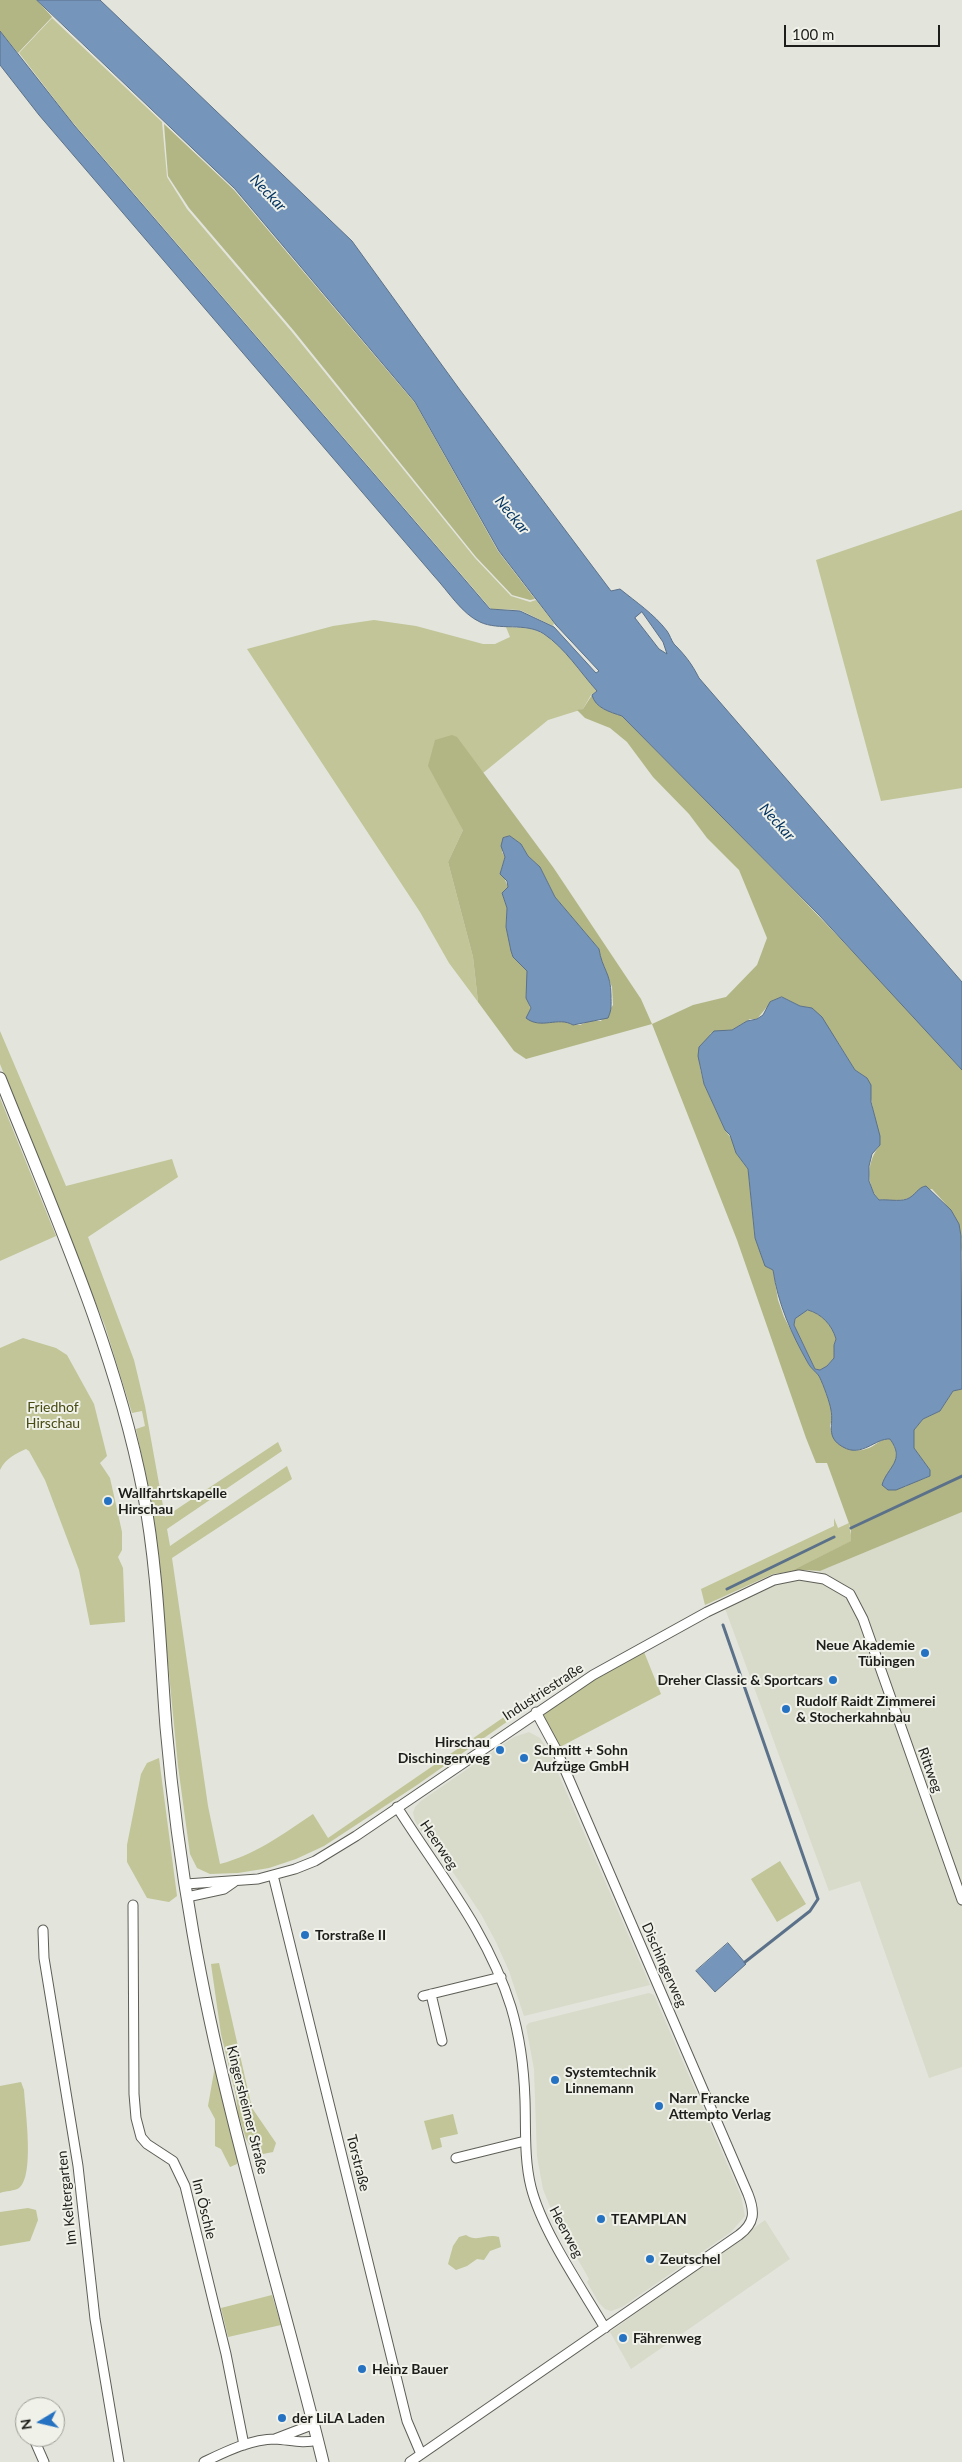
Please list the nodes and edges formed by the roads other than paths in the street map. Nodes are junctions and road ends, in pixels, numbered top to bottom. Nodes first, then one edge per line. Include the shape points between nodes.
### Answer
1 (0, 1078) edge
2 (850, 1594) joint
3 (536, 1712) junction
4 (397, 1807) junction
5 (273, 1875) junction
6 (234, 1882) junction
7 (186, 1884) junction
8 (187, 1897) junction
9 (962, 1900) edge
10 (133, 1905) dead end
11 (42, 1930) dead end
12 (501, 1977) junction
13 (442, 2041) dead end
14 (525, 2141) junction
15 (456, 2158) dead end
16 (604, 2328) junction
17 (314, 2424) junction
18 (274, 2439) junction
19 (318, 2440) junction
20 (244, 2445) junction
21 (37, 2447) edge
22 (421, 2454) junction
23 (44, 2462) edge
24 (120, 2462) edge
25 (204, 2462) edge
26 (324, 2462) edge
27 (410, 2462) edge

1 - 7 main road, Kingersheimer Straße via 88,1300 135,1454 155,1571 169,1760
2 - 3 street, Industriestraße via 808,1575 774,1580 642,1646
2 - 9 street, Rittweg via 868,1631
3 - 4 street, Industriestraße
3 - 16 street, Dischingerweg via 556,1750 748,2194 754,2215 745,2231
4 - 5 street, Industriestraße via 327,1854
4 - 12 street, Heerweg via 467,1912
5 - 6 street, Industriestraße
5 - 22 street, Torstraße via 407,2422
6 - 7 street, Industriestraße via 221,1880
6 - 8 street, Industriestraße via 224,1890
7 - 8 main road, Kingersheimer Straße
8 - 17 main road, Kingersheimer Straße via 206,2003 231,2108
10 - 20 street, Im Öschle via 137,2124 144,2141 173,2161 185,2186 226,2354
11 - 24 street, Im Keltergarten via 78,2166 96,2319
12 - 13 street via 427,1995
12 - 14 street, Heerweg via 522,2058
14 - 15 street
14 - 16 street, Heerweg via 531,2186 539,2212
16 - 22 street
17 - 18 street
17 - 19 main road, Kingersheimer Straße
18 - 19 street via 304,2443
18 - 20 street
19 - 26 main road, Kingersheimer Straße
20 - 25 street
21 - 23 street
22 - 27 street

